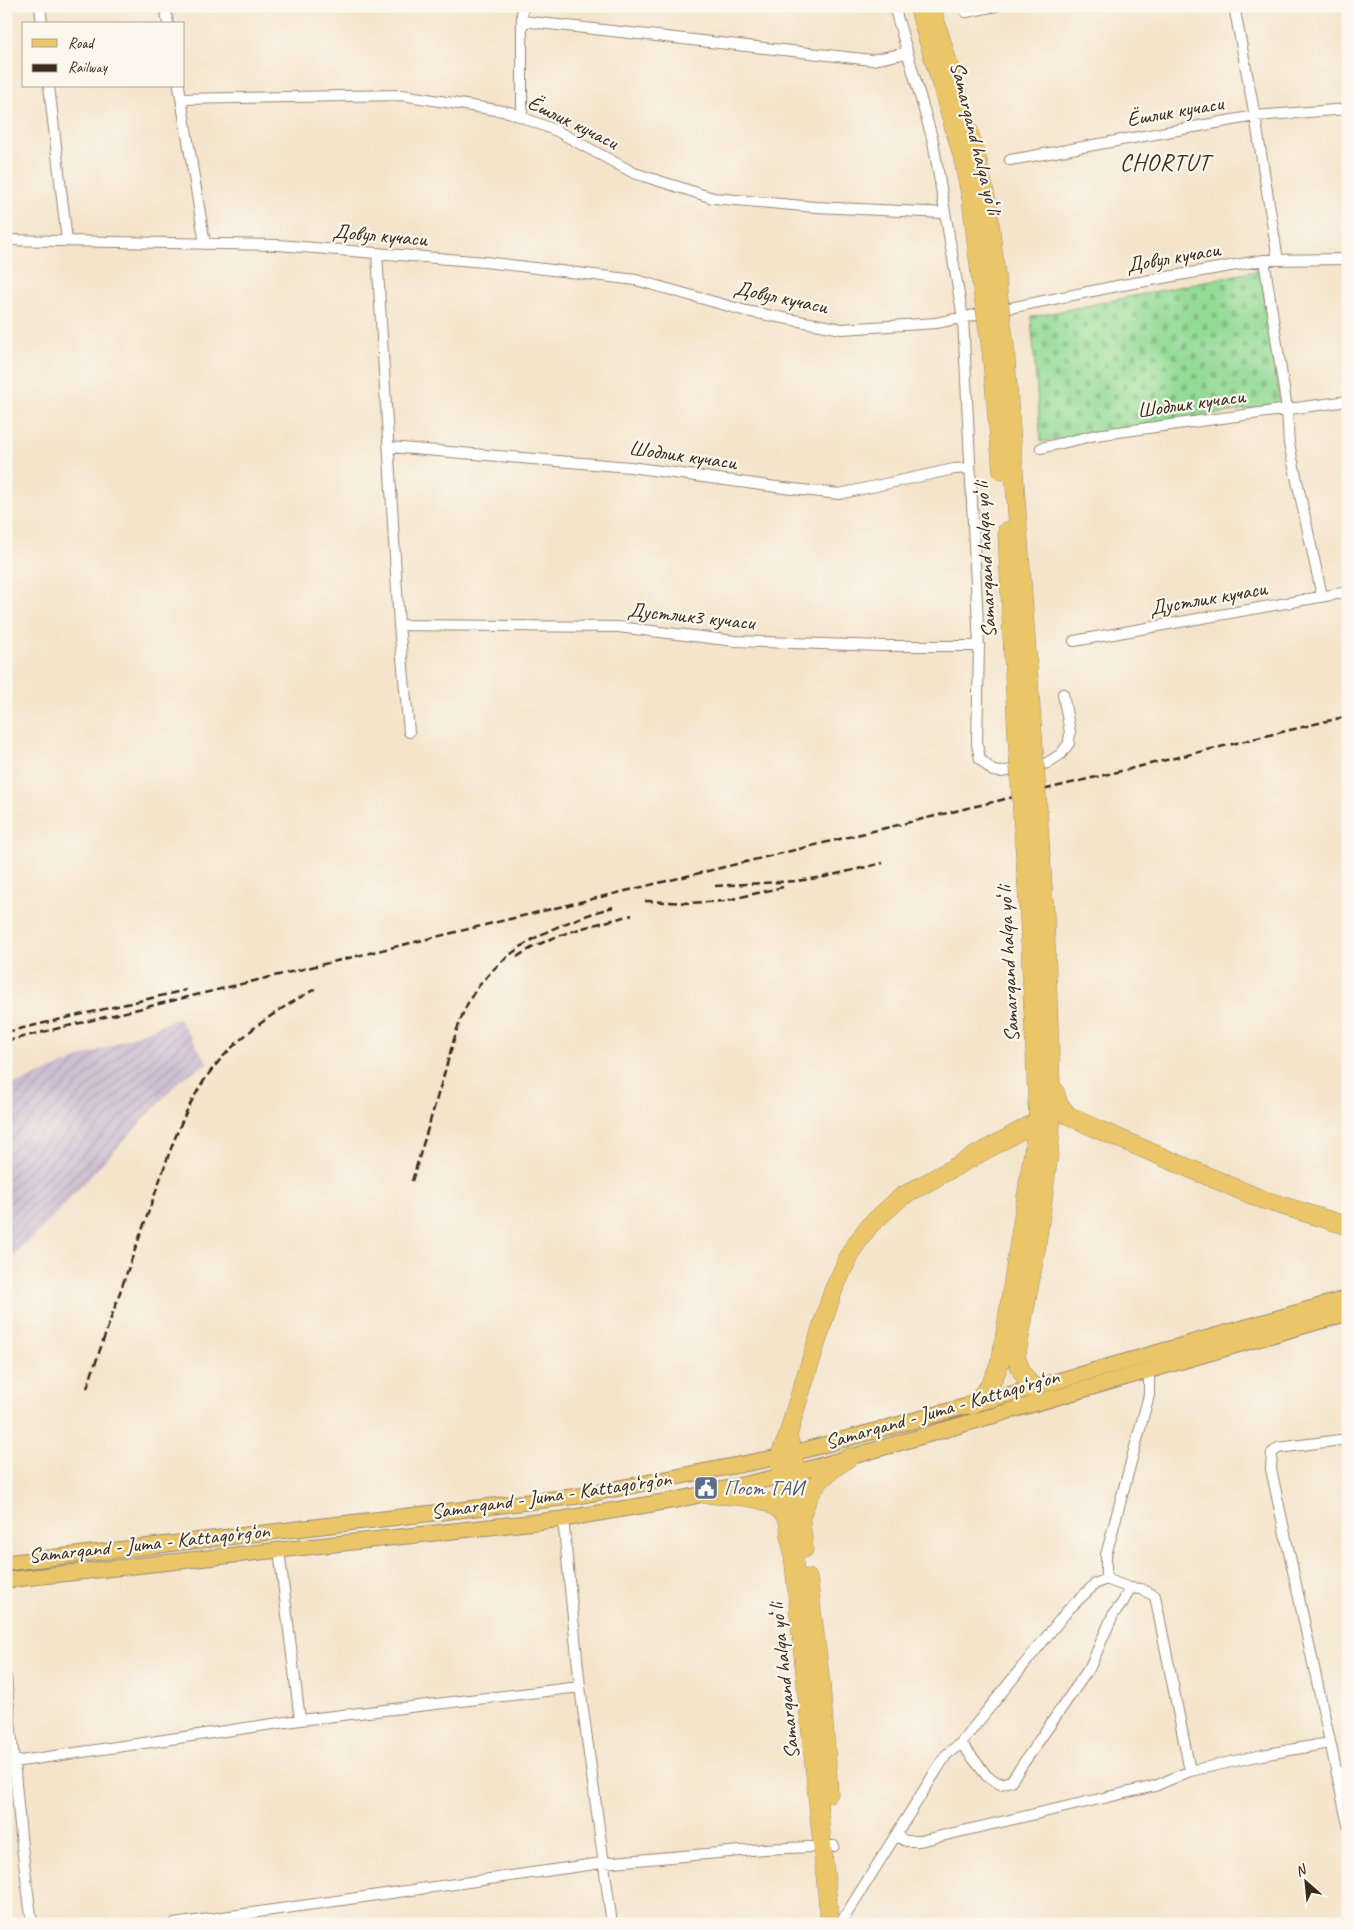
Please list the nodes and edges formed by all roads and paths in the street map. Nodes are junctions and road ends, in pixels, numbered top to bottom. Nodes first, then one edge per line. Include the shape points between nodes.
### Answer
1 (40, 6) edge
2 (165, 6) edge
3 (522, 6) edge
4 (894, 6) edge
5 (918, 6) edge
6 (931, 6) edge
7 (996, 6) edge
8 (1234, 6) edge
9 (966, 12) dead end
10 (522, 21) junction
11 (42, 22) edge
12 (168, 22) edge
13 (906, 53) junction
14 (49, 88) edge
15 (179, 88) edge
16 (181, 99) junction
17 (1348, 109) edge
18 (1255, 116) junction
19 (522, 117) junction
20 (1010, 160) dead end
21 (945, 213) junction
22 (6, 240) edge
23 (67, 241) junction
24 (206, 244) junction
25 (377, 253) junction
26 (1348, 259) edge
27 (1264, 260) junction
28 (1278, 260) junction
29 (989, 283) junction
30 (962, 318) junction
31 (1348, 401) edge
32 (1287, 409) junction
33 (389, 448) junction
34 (1041, 448) dead end
35 (970, 468) junction
36 (1348, 592) edge
37 (1322, 596) junction
38 (399, 625) junction
39 (1074, 641) dead end
40 (978, 646) junction
41 (1063, 694) dead end
42 (409, 732) dead end
43 (1037, 918) junction
44 (1049, 1067) junction
45 (1038, 1096) junction
46 (1045, 1116) junction
47 (1007, 1136) junction
48 (1348, 1226) edge
49 (1348, 1298) edge
50 (1348, 1313) edge
51 (1149, 1371) junction
52 (1033, 1388) junction
53 (972, 1405) junction
54 (1348, 1439) edge
55 (786, 1456) junction
56 (850, 1457) junction
57 (788, 1475) junction
58 (704, 1494) junction
59 (563, 1519) junction
60 (794, 1519) junction
61 (279, 1550) junction
62 (6, 1563) edge
63 (1106, 1579) junction
64 (6, 1580) edge
65 (1130, 1588) junction
66 (6, 1677) edge
67 (580, 1687) junction
68 (300, 1720) junction
69 (961, 1743) junction
70 (1329, 1743) junction
71 (14, 1762) junction
72 (1190, 1771) junction
73 (1348, 1825) edge
74 (896, 1836) junction
75 (828, 1846) junction
76 (602, 1863) junction
77 (838, 1923) edge
78 (32, 1924) edge
79 (174, 1924) edge
80 (612, 1924) edge

1 - 11 street
2 - 12 street
3 - 10 street
4 - 13 street
5 - 29 highway, Samarqand halqa yoʻli via 962,155
6 - 29 highway, Samarqand halqa yoʻli via 978,162 988,207
7 - 9 street
8 - 18 street
10 - 13 street via 872,60
10 - 19 street
13 - 21 street via 933,142
14 - 23 street
15 - 16 street
16 - 19 street, Ёшлик кучаси via 402,94
16 - 24 street
17 - 18 street, Ёшлик кучаси
18 - 20 street, Ёшлик кучаси
18 - 28 street
19 - 21 street, Ёшлик кучаси via 557,131 634,173 713,198
21 - 30 street
22 - 23 street, Довул кучаси
23 - 24 street, Довул кучаси
24 - 25 street, Довул кучаси via 278,245
25 - 30 street, Довул кучаси via 636,280 746,311 842,329 936,323
25 - 33 street
26 - 28 street, Довул кучаси
27 - 28 street, Довул кучаси
27 - 30 street, Довул кучаси
27 - 32 street
29 - 43 highway, Samarqand halqa yoʻli, bridge via 998,348
30 - 35 street
31 - 32 street, Шодлик кучаси
32 - 34 street, Шодлик кучаси via 1096,435
32 - 37 street via 1289,444
33 - 35 street, Шодлик кучаси via 630,467 839,494
33 - 38 street
35 - 40 street
36 - 37 street, Дустлик кучаси
37 - 39 street, Дустлик кучаси
38 - 40 street, Дустлик3 кучаси via 618,627 735,641
38 - 42 street
40 - 41 street via 978,744 980,759 993,771 1046,763 1061,754 1069,743 1070,732
43 - 44 highway, Samarqand halqa yoʻli
43 - 45 highway, Samarqand halqa yoʻli
44 - 46 highway, Samarqand halqa yoʻli
44 - 48 highway via 1056,1099 1069,1116 1261,1199
45 - 46 highway, Samarqand halqa yoʻli
45 - 47 highway via 1030,1117
46 - 47 highway, Samarqand halqa yoʻli
46 - 52 highway, Samarqand halqa yoʻli via 1049,1153 1016,1358
46 - 53 highway, Samarqand halqa yoʻli via 1001,1358 986,1393
47 - 55 highway, Samarqand halqa yoʻli via 901,1196 869,1226 852,1250 833,1291 795,1410
49 - 52 main road, Samarqand - Juma - Kattaqo‘rg‘on
50 - 51 main road, Samarqand - Juma - Kattaqo‘rg‘on
51 - 56 main road, Samarqand - Juma - Kattaqo‘rg‘on
51 - 63 street via 1149,1395 1106,1555
52 - 53 main road, Samarqand - Juma - Kattaqo‘rg‘on
53 - 55 main road, Samarqand - Juma - Kattaqo‘rg‘on
54 - 70 street via 1278,1448 1272,1453 1271,1469
55 - 57 highway, Samarqand halqa yoʻli
55 - 62 main road, Samarqand - Juma - Kattaqo‘rg‘on via 579,1496
56 - 57 main road, Samarqand - Juma - Kattaqo‘rg‘on
56 - 60 highway via 825,1474 812,1488
57 - 58 main road, Samarqand - Juma - Kattaqo‘rg‘on
57 - 60 highway, Samarqand halqa yoʻli
58 - 59 main road, Samarqand - Juma - Kattaqo‘rg‘on
58 - 60 highway via 765,1501
59 - 61 main road, Samarqand - Juma - Kattaqo‘rg‘on
59 - 67 street
60 - 75 highway, Samarqand halqa yoʻli via 821,1684
61 - 64 main road, Samarqand - Juma - Kattaqo‘rg‘on
61 - 68 street
63 - 65 street
63 - 69 street via 1095,1584 1068,1610
65 - 69 street via 1113,1615 1090,1668 1011,1781 1000,1784 986,1776
65 - 72 street via 1155,1596
66 - 71 street
67 - 68 street
67 - 76 street
68 - 71 street
69 - 74 street via 946,1754
70 - 72 street
70 - 73 street
71 - 78 street
72 - 74 street via 1156,1786 920,1841 906,1841
74 - 77 street
75 - 76 street
75 - 77 highway, Samarqand halqa yoʻli
76 - 79 street
76 - 80 street

